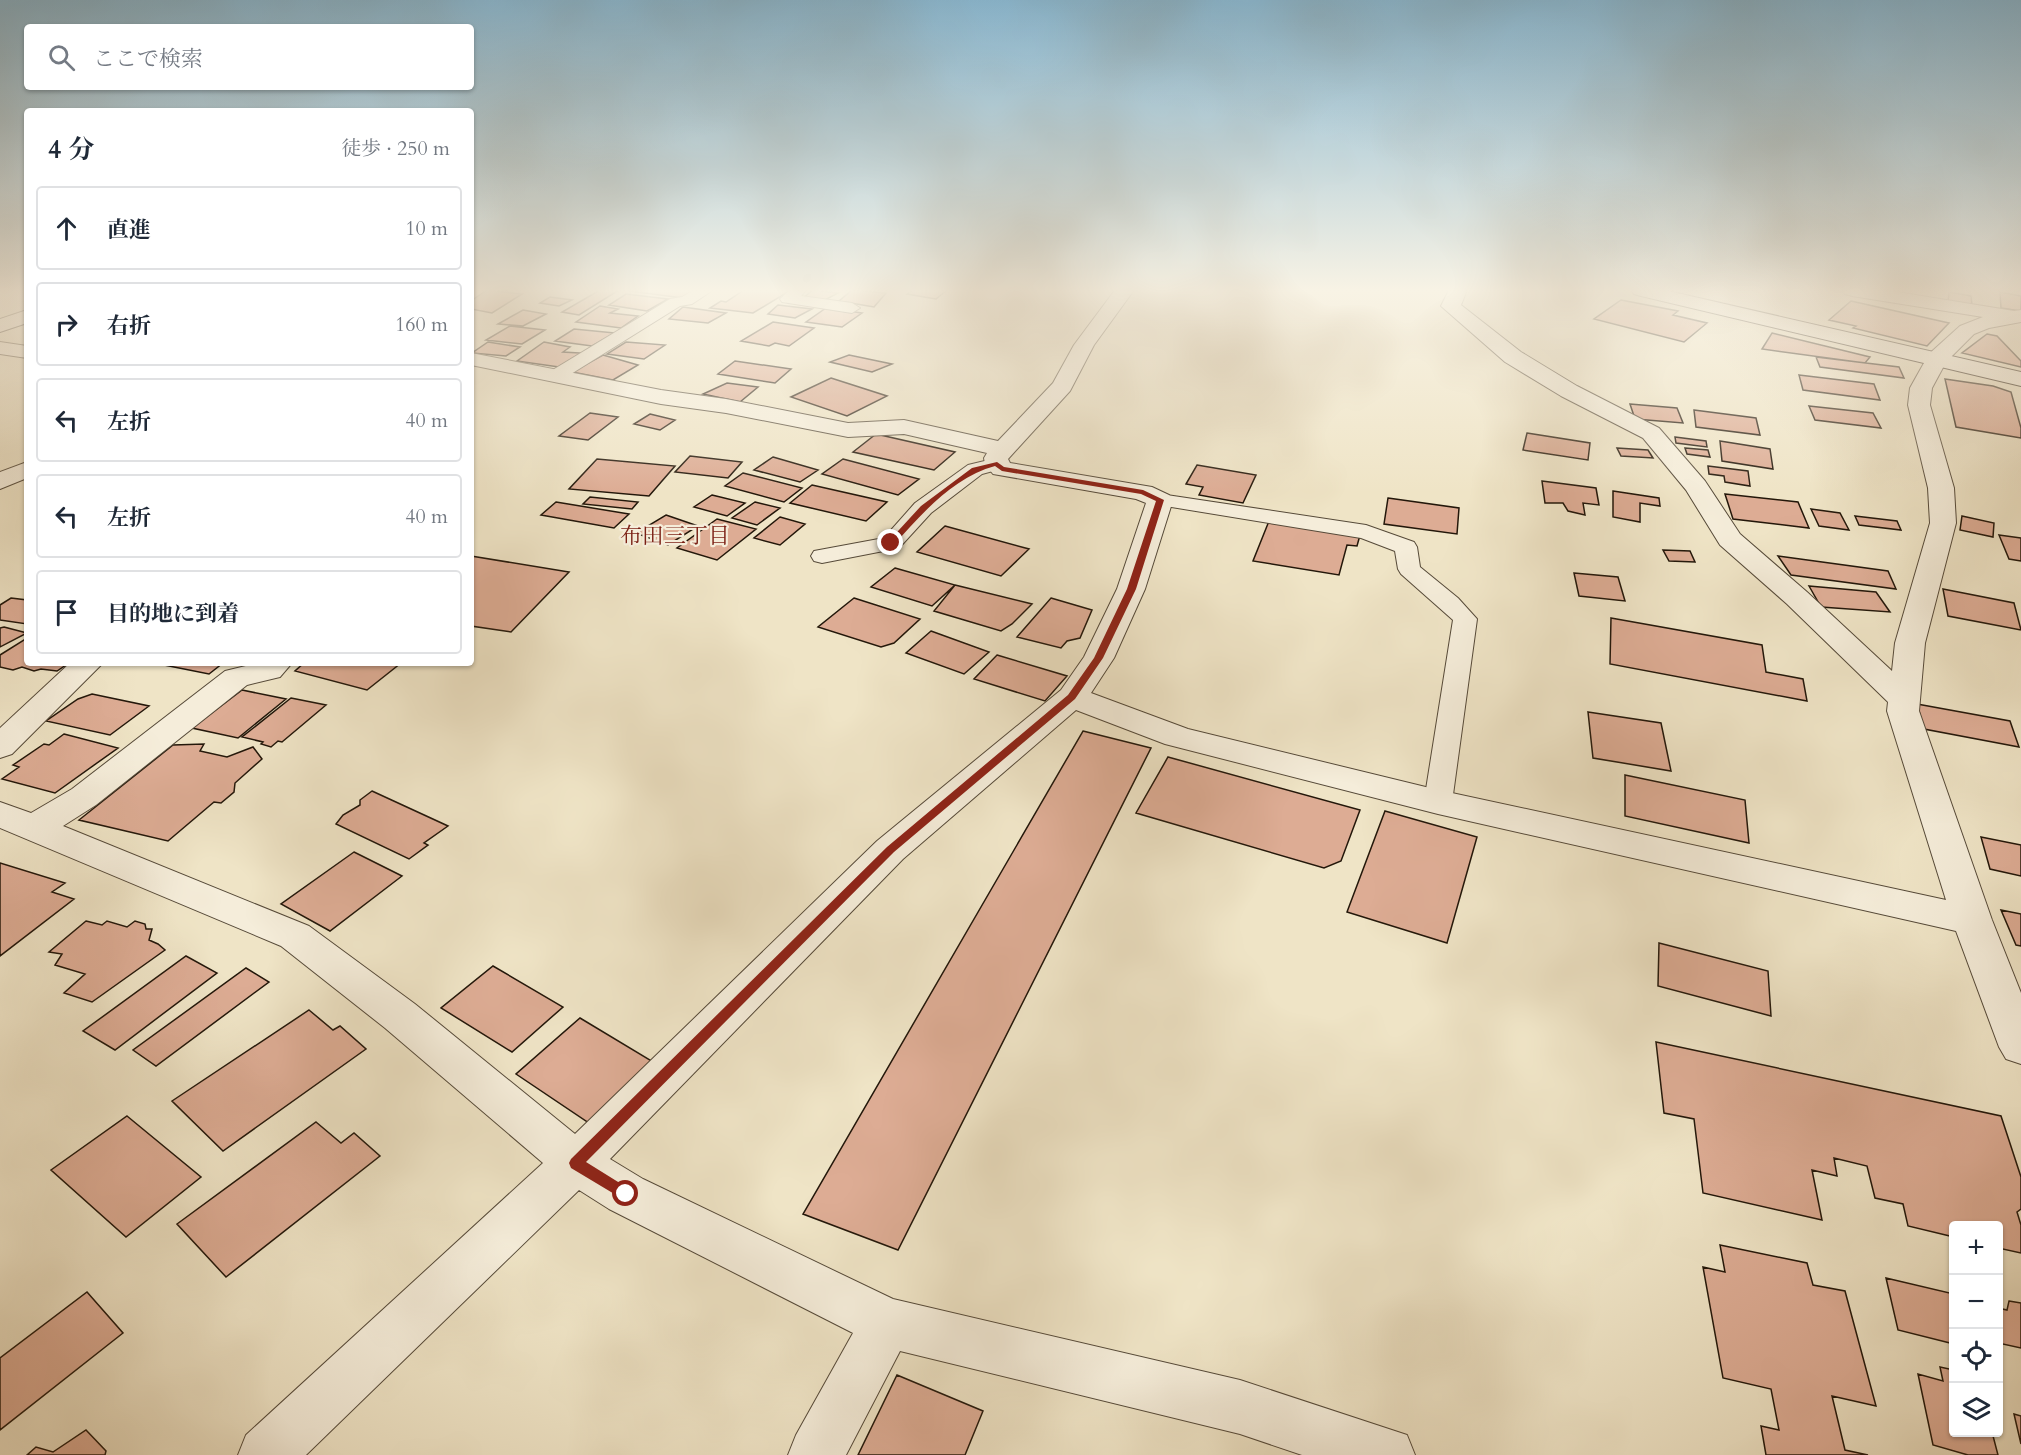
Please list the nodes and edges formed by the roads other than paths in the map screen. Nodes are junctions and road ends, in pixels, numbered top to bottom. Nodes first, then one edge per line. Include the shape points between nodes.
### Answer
1 (585, 358) edge
2 (1077, 358) edge
3 (1514, 358) edge
4 (1932, 358) edge
5 (1937, 359) junction
6 (474, 360) edge
7 (557, 375) junction
8 (2021, 379) edge
9 (1001, 457) junction
10 (24, 470) edge
11 (0, 481) edge
12 (1160, 500) junction
13 (822, 556) dead end
14 (85, 666) edge
15 (274, 666) edge
16 (1071, 697) junction
17 (1904, 700) junction
18 (0, 747) edge
19 (1438, 802) junction
20 (17, 820) edge
21 (1972, 920) junction
22 (2021, 1047) edge
23 (576, 1163) junction
24 (887, 1323) junction
25 (266, 1455) edge
26 (816, 1455) edge
27 (1387, 1455) edge

1 - 7 lane
2 - 9 street via 1062,386
3 - 17 street via 1651,433 1696,486 1730,539
4 - 5 street
5 - 8 street
5 - 17 street via 1921,388 1918,405 1941,488 1943,523 1910,643
6 - 7 street
7 - 9 street via 848,430 904,427
9 - 12 street via 1002,469 1143,492
9 - 13 lane via 975,469 932,501 891,543
10 - 11 street
12 - 16 street via 1131,589 1099,658
12 - 19 lane via 1366,532 1406,547 1409,569 1465,619
14 - 18 street
15 - 20 street via 236,678 84,797
16 - 19 street via 1177,737
16 - 23 street via 890,850
17 - 21 street via 1904,711
19 - 21 street
20 - 23 street via 295,936 400,1016
21 - 22 street
23 - 24 street via 626,1194
23 - 25 street
24 - 26 street
24 - 27 street via 1240,1407

